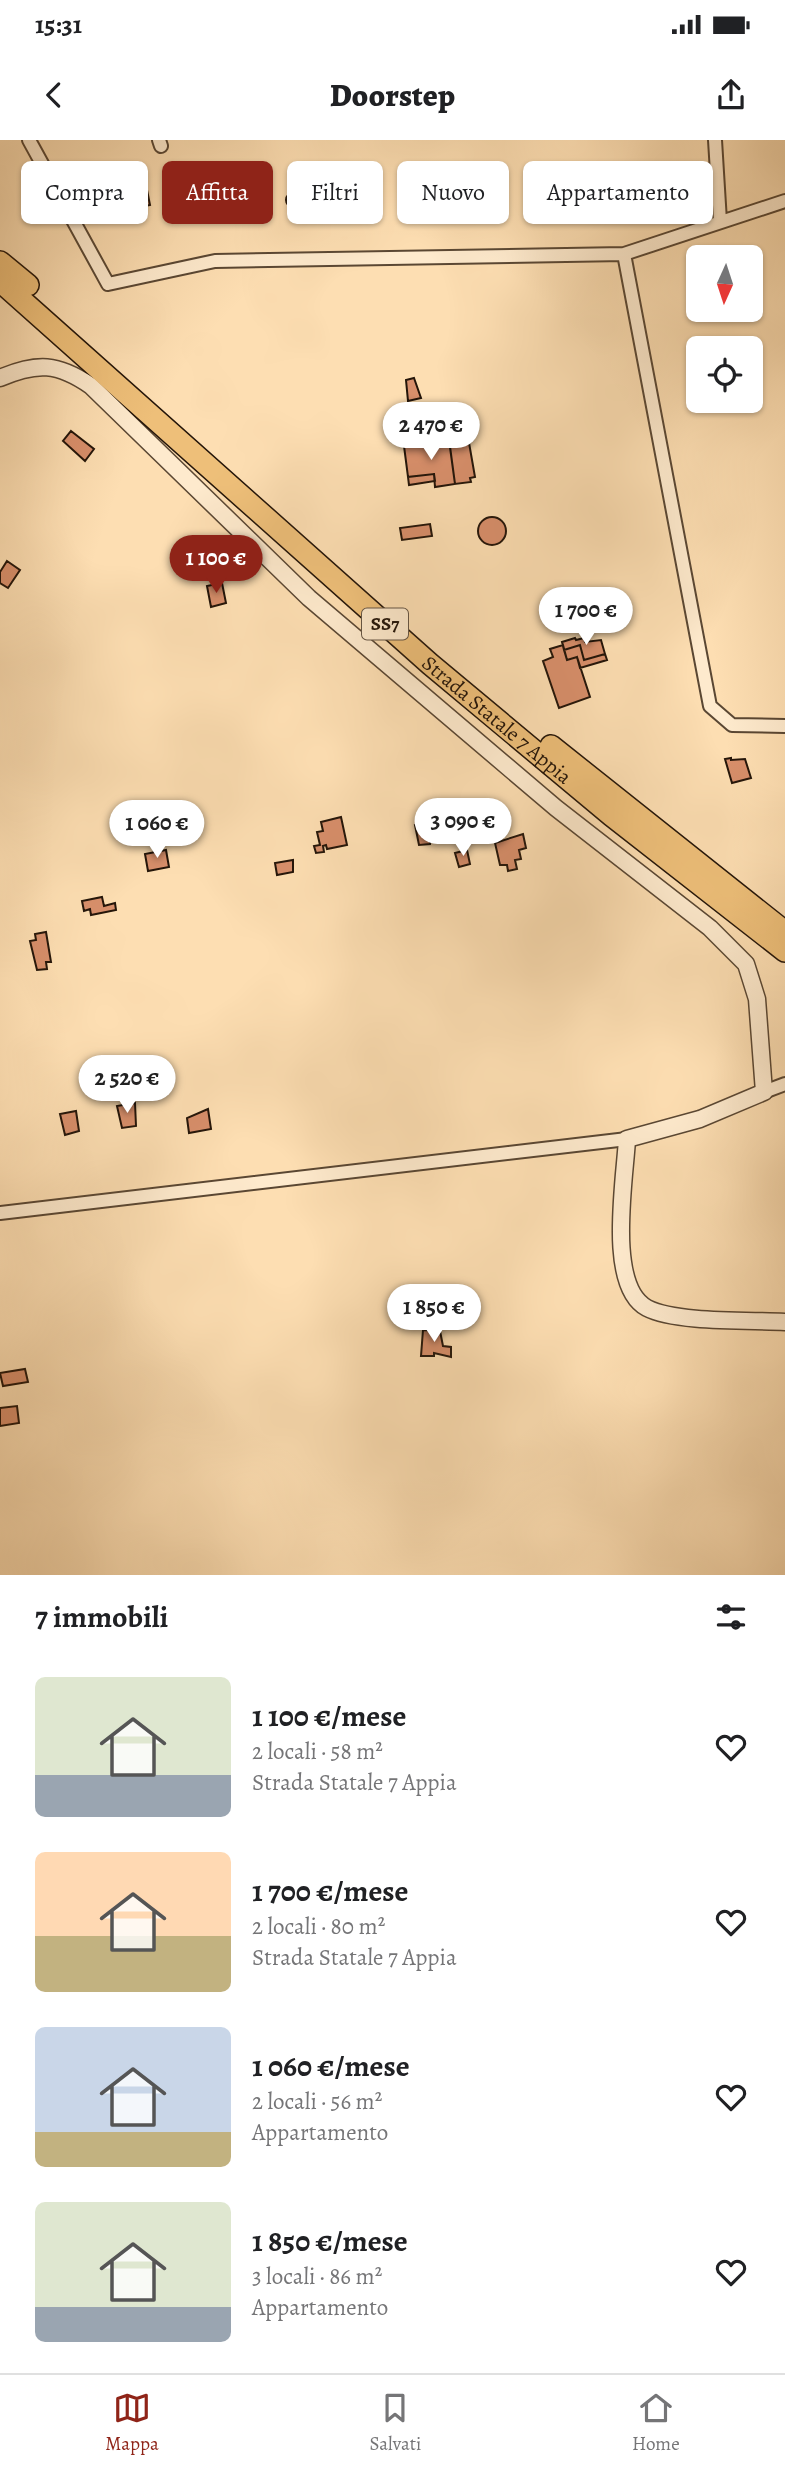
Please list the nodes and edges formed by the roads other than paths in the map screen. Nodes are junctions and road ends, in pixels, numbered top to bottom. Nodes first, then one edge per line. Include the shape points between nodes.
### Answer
1 (29, 140) edge
2 (715, 140) edge
3 (785, 201) edge
4 (720, 221) junction
5 (624, 254) junction
6 (0, 262) edge
7 (0, 281) edge
8 (0, 378) edge
9 (785, 726) edge
10 (785, 932) edge
11 (785, 951) edge
12 (785, 1084) edge
13 (764, 1092) junction
14 (627, 1139) junction
15 (0, 1213) edge
16 (785, 1322) edge

1 - 5 street via 108,284 215,261
2 - 4 street
3 - 4 street
4 - 5 street
5 - 9 street via 710,706 732,725
6 - 10 highway, Strada Statale 7 Appia / SS7 via 440,654
7 - 11 highway, Strada Statale 7 Appia / SS7 via 430,664 611,816
8 - 13 street via 45,366 71,372 91,386 309,598 556,808 710,928 746,964 757,999
12 - 13 street
13 - 14 street via 700,1119
14 - 15 street
14 - 16 street via 621,1259 629,1289 646,1307 672,1316

